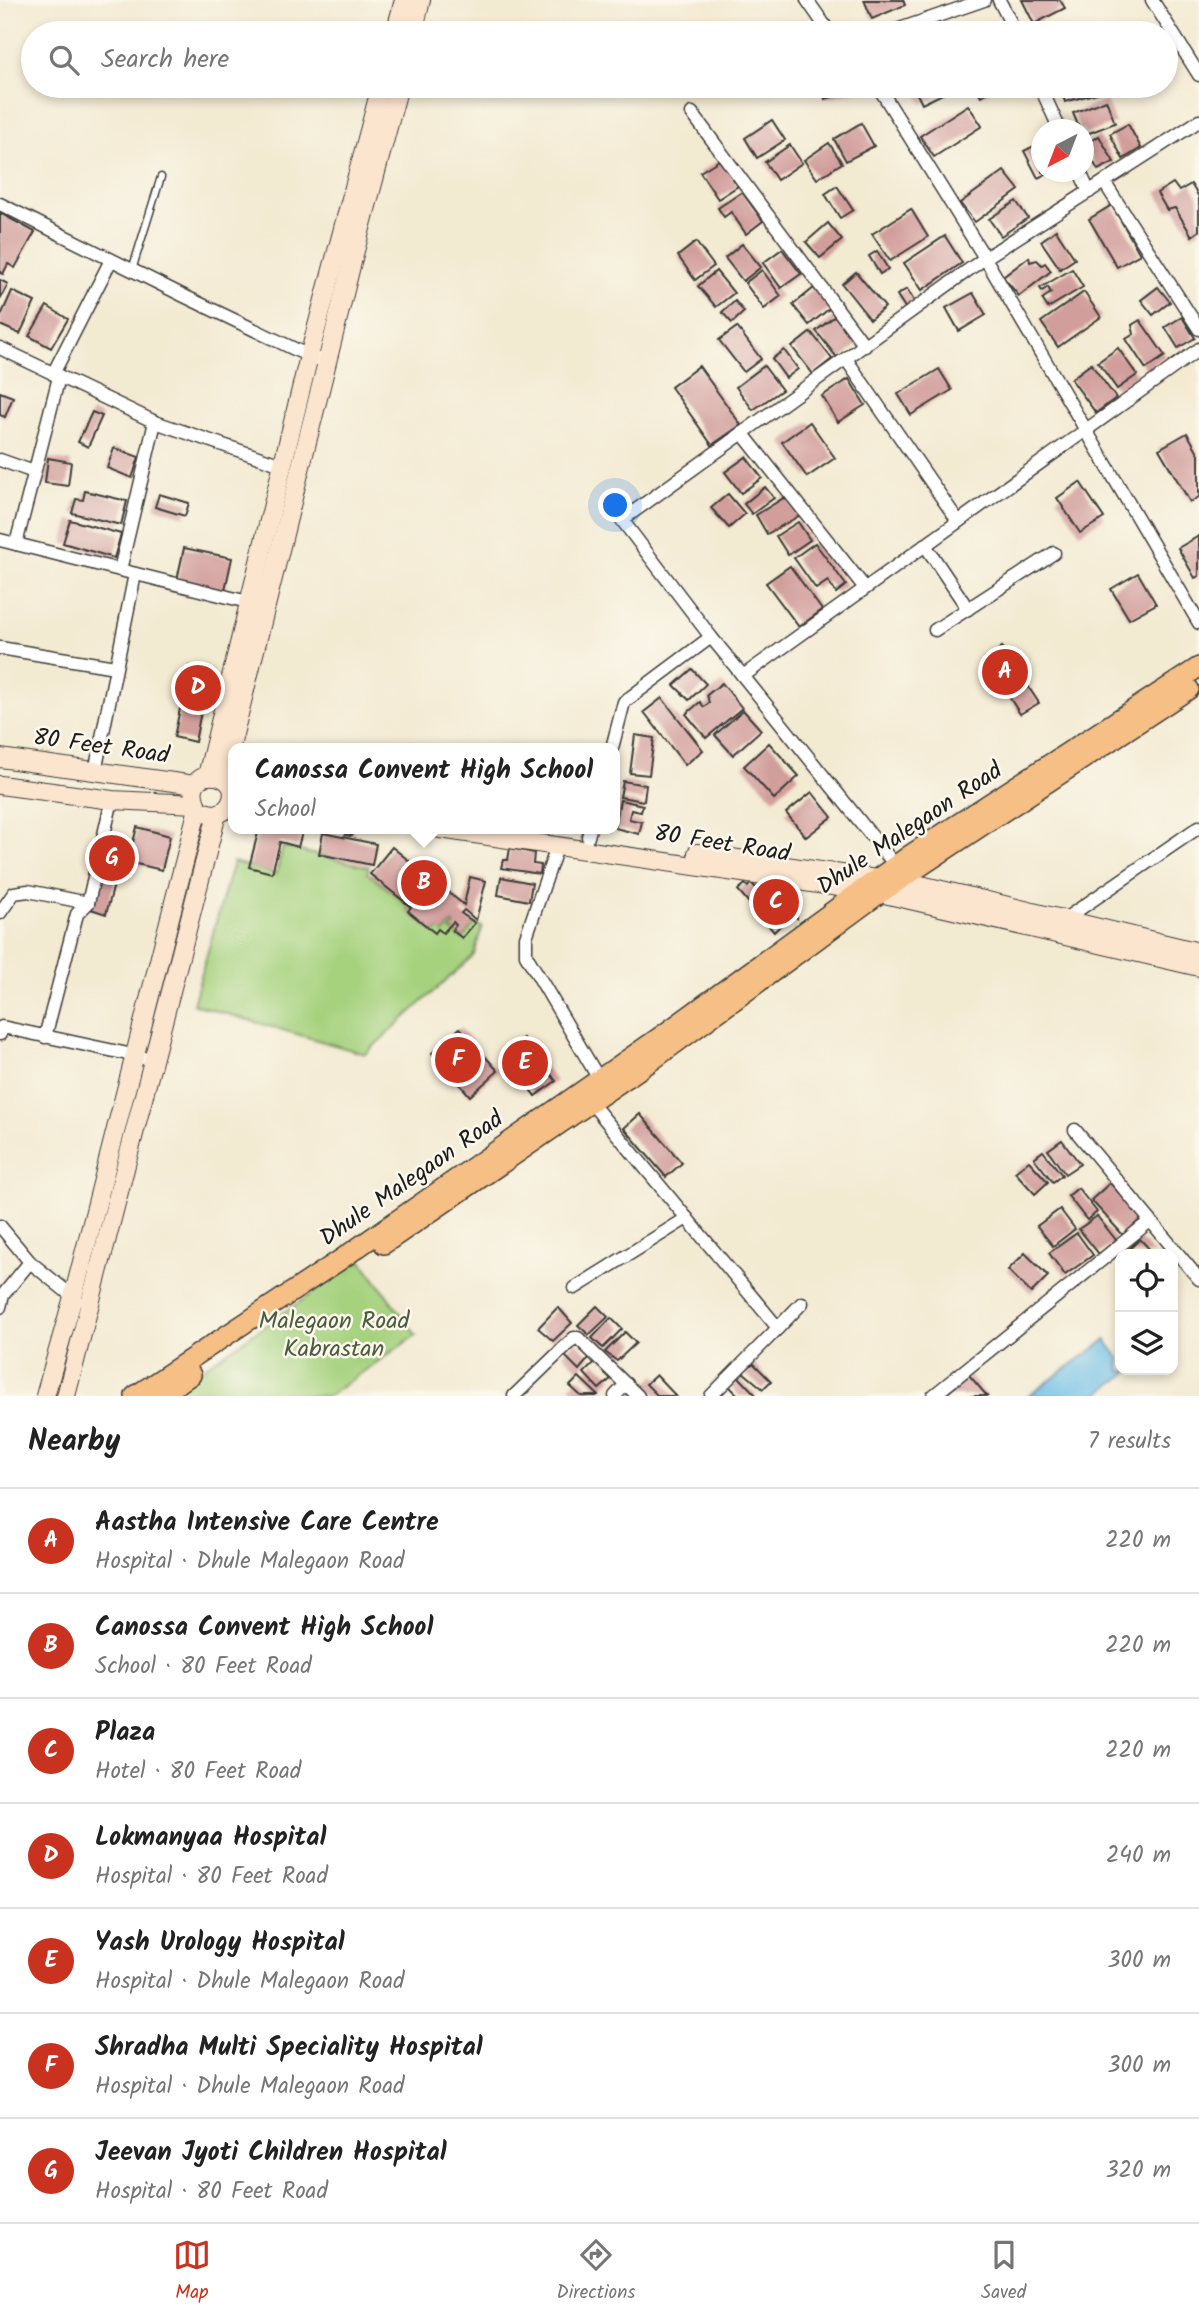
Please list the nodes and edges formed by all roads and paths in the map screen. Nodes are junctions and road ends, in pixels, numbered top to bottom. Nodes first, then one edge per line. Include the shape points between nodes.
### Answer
1 (404, 0) edge
2 (421, 0) edge
3 (807, 0) edge
4 (984, 0) edge
5 (999, 0) edge
6 (1152, 0) edge
7 (398, 21) edge
8 (416, 21) edge
9 (822, 21) edge
10 (923, 21) edge
11 (1010, 21) edge
12 (1165, 21) edge
13 (1178, 41) edge
14 (1199, 75) edge
15 (378, 98) edge
16 (396, 98) edge
17 (885, 98) edge
18 (1045, 98) edge
19 (692, 113) dead end
20 (1055, 119) edge
21 (1199, 121) edge
22 (161, 177) dead end
23 (1084, 182) edge
24 (1104, 182) junction
25 (1089, 192) junction
26 (0, 204) edge
27 (985, 258) junction
28 (111, 260) junction
29 (132, 270) junction
30 (1199, 329) edge
31 (865, 346) junction
32 (0, 348) edge
33 (1199, 349) edge
34 (309, 356) junction
35 (846, 359) junction
36 (327, 362) junction
37 (56, 376) junction
38 (155, 422) junction
39 (1086, 429) junction
40 (743, 434) junction
41 (0, 460) edge
42 (282, 466) junction
43 (34, 472) junction
44 (958, 521) junction
45 (0, 540) edge
46 (16, 544) junction
47 (925, 545) junction
48 (1054, 553) dead end
49 (120, 570) junction
50 (135, 574) junction
51 (865, 588) junction
52 (248, 602) junction
53 (968, 609) junction
54 (1199, 623) edge
55 (935, 631) dead end
56 (711, 637) junction
57 (0, 648) edge
58 (116, 667) junction
59 (743, 676) junction
60 (1198, 681) edge
61 (229, 743) edge
62 (613, 743) edge
63 (228, 746) edge
64 (0, 758) edge
65 (95, 772) junction
66 (0, 785) edge
67 (216, 792) edge
68 (111, 800) junction
69 (1199, 828) edge
70 (479, 834) edge
71 (594, 834) edge
72 (558, 844) junction
73 (898, 872) junction
74 (872, 887) junction
75 (88, 903) junction
76 (0, 913) edge
77 (1065, 919) junction
78 (1199, 951) edge
79 (1199, 967) edge
80 (1, 1028) edge
81 (45, 1037) junction
82 (145, 1058) junction
83 (599, 1079) junction
84 (586, 1097) junction
85 (1075, 1130) dead end
86 (687, 1218) junction
87 (1150, 1222) junction
88 (0, 1226) edge
89 (30, 1262) junction
90 (1199, 1279) edge
91 (575, 1289) dead end
92 (74, 1297) junction
93 (802, 1303) dead end
94 (0, 1307) edge
95 (89, 1308) junction
96 (778, 1328) junction
97 (626, 1384) junction
98 (45, 1396) edge
99 (66, 1396) edge
100 (135, 1396) edge
101 (160, 1396) edge
102 (514, 1396) edge
103 (615, 1396) edge
104 (638, 1396) edge
105 (711, 1396) edge
106 (933, 1396) edge

1 - 7 main road
2 - 8 main road
3 - 9 street
4 - 10 street
5 - 11 street
6 - 12 street
13 - 14 street
15 - 34 main road
16 - 36 main road
17 - 27 street
18 - 20 street
19 - 31 street
21 - 24 street
22 - 29 lane
23 - 25 street
24 - 25 street
24 - 30 street
25 - 27 street
26 - 28 street
27 - 31 street
27 - 39 street
28 - 29 street
28 - 37 street
29 - 34 street
31 - 35 street
32 - 37 street
33 - 39 street
34 - 36 street
34 - 42 main road
35 - 40 street
35 - 44 street
36 - 61 main road
37 - 38 street
37 - 43 street
38 - 42 street
38 - 49 street
39 - 44 street
39 - 54 street
40 - 51 street
40 - 56 street via 622,520
41 - 43 street
42 - 52 main road
43 - 46 street
44 - 47 street
45 - 46 street
46 - 49 street
47 - 51 street
47 - 53 street
48 - 53 street
49 - 50 street
50 - 52 street
50 - 58 street
51 - 59 street
52 - 67 main road
53 - 55 street
56 - 59 street
56 - 62 street via 624,702
57 - 58 street
58 - 65 street
59 - 73 street
60 - 73 main road, Dhule Malegaon Road
63 - 67 main road
64 - 65 main road, 80 Feet Road
65 - 67 main road, 80 Feet Road
66 - 68 main road, 80 Feet Road
67 - 68 main road, 80 Feet Road
67 - 82 main road
67 - 82 main road via 225,811 217,814
68 - 75 street
69 - 77 street
70 - 72 main road, 80 Feet Road
71 - 74 main road, 80 Feet Road
72 - 74 main road, 80 Feet Road
72 - 83 street via 526,937 526,955
73 - 74 main road, Dhule Malegaon Road
73 - 77 main road
74 - 79 main road, 80 Feet Road
74 - 83 main road, Dhule Malegaon Road
74 - 84 main road
75 - 76 street via 28,891 14,893
75 - 81 street via 77,915
77 - 78 main road
80 - 81 street
81 - 82 street
82 - 92 main road
82 - 95 main road
83 - 84 main road, Dhule Malegaon Road
84 - 86 street
84 - 100 main road, Dhule Malegaon Road
84 - 101 main road
85 - 87 street
86 - 91 street
86 - 96 street
87 - 90 street
87 - 106 street
88 - 89 street
89 - 92 street
89 - 94 street via 3,1295
92 - 95 street
92 - 98 main road
93 - 96 street
95 - 99 main road
96 - 105 street
97 - 102 street via 576,1338
97 - 103 street
97 - 104 street

